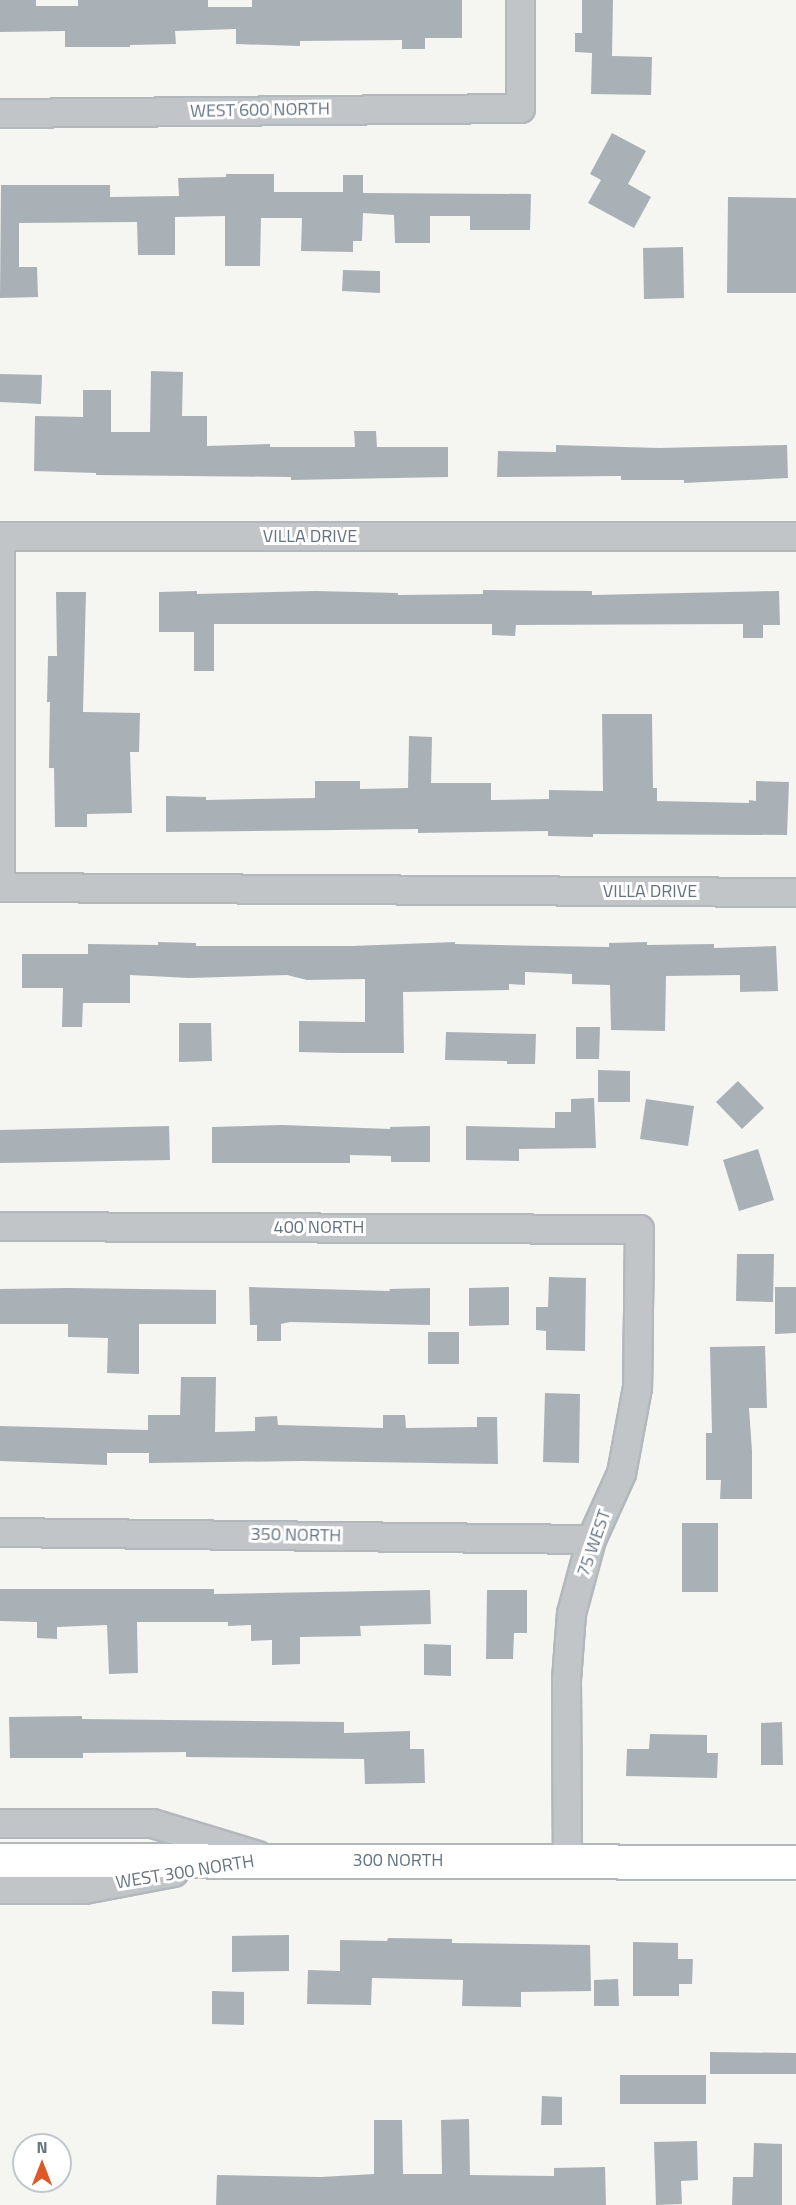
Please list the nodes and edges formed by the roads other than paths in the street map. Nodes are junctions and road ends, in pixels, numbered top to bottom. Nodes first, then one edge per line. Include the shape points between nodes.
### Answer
1 (520, 0) edge
2 (0, 113) edge
3 (796, 536) edge
4 (0, 711) edge
5 (0, 887) edge
6 (796, 892) edge
7 (0, 1226) edge
8 (639, 1229) joint
9 (0, 1532) edge
10 (591, 1539) junction
11 (0, 1824) edge
12 (273, 1859) junction
13 (0, 1860) edge
14 (567, 1861) junction
15 (796, 1862) edge
16 (0, 1889) edge

1 - 2 street, WEST 600 NORTH via 520,108
3 - 4 street, VILLA DRIVE via 0,536
4 - 5 street
5 - 6 street, VILLA DRIVE
7 - 8 street, 400 NORTH
8 - 10 street, 75 WEST via 637,1387 621,1473
9 - 10 street, 350 NORTH
10 - 14 street, 75 WEST via 571,1613
11 - 12 street, WEST 300 NORTH via 152,1823
12 - 13 main road, 300 NORTH
12 - 14 main road, 300 NORTH
12 - 16 street, WEST 300 NORTH via 140,1876 84,1889
14 - 15 main road, 300 NORTH

